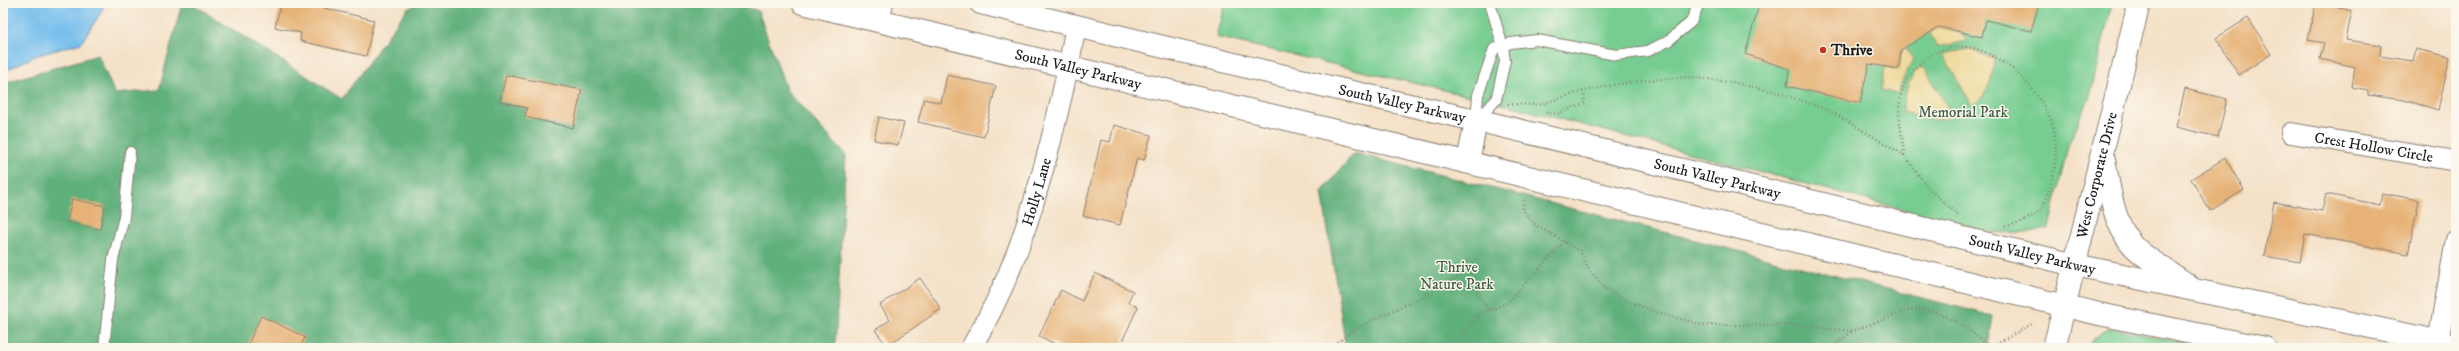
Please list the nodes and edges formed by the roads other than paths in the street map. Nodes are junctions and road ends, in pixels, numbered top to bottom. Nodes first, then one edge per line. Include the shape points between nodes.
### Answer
1 (803, 3) edge
2 (981, 3) edge
3 (1490, 3) edge
4 (1699, 3) edge
5 (2139, 3) edge
6 (881, 12) edge
7 (1076, 25) junction
8 (1503, 47) junction
9 (1069, 67) junction
10 (1476, 121) junction
11 (2291, 133) dead end
12 (130, 152) dead end
13 (2102, 153) junction
14 (2456, 161) edge
15 (1468, 162) junction
16 (2456, 240) edge
17 (2075, 265) junction
18 (2197, 291) junction
19 (2066, 304) junction
20 (2447, 343) edge
21 (2255, 347) edge
22 (104, 348) edge
23 (971, 348) edge
24 (2054, 348) edge

1 - 6 main road, South Valley Parkway
2 - 7 main road, South Valley Parkway
3 - 8 lane
4 - 8 lane via 1691,22 1668,41 1648,50 1616,55 1537,40 1511,43
5 - 13 main road, West Corporate Drive
6 - 9 main road, South Valley Parkway
7 - 9 street, Holly Lane
7 - 10 main road, South Valley Parkway
8 - 10 lane via 1504,61 1496,100
8 - 10 lane via 1494,49 1490,59 1478,95
9 - 15 main road, South Valley Parkway
9 - 23 street, Holly Lane via 1036,196 1015,261 990,315
10 - 15 main road
10 - 17 main road, South Valley Parkway
11 - 14 street, Crest Hollow Circle
12 - 22 lane via 124,217 114,260
13 - 17 main road, West Corporate Drive
13 - 18 main road via 2113,208 2125,235 2139,251
15 - 19 main road, South Valley Parkway
16 - 20 street
17 - 18 main road, South Valley Parkway
17 - 19 main road, West Corporate Drive
18 - 20 main road, South Valley Parkway
19 - 21 main road, South Valley Parkway via 2175,331
19 - 24 main road, West Corporate Drive

